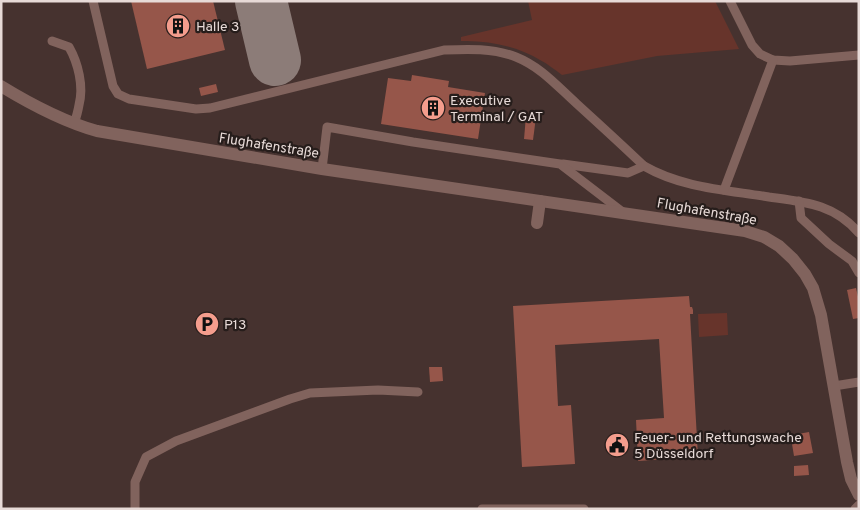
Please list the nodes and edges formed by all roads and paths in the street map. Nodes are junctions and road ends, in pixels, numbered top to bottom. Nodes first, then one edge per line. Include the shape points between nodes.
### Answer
1 (93, 1) edge
2 (730, 1) edge
3 (52, 41) dead end
4 (859, 55) edge
5 (773, 60) junction
6 (1, 86) edge
7 (74, 124) junction
8 (560, 164) junction
9 (644, 166) junction
10 (322, 169) junction
11 (724, 190) junction
12 (540, 201) junction
13 (799, 201) junction
14 (625, 213) junction
15 (537, 224) dead end
16 (859, 233) edge
17 (859, 273) edge
18 (859, 382) edge
19 (834, 386) junction
20 (418, 392) dead end
21 (859, 495) edge
22 (859, 505) edge
23 (135, 509) edge
24 (482, 509) edge
25 (584, 509) edge
26 (854, 509) edge

1 - 9 lane via 113,86 118,94 129,98 196,109 210,108 444,50 496,51 535,66
2 - 5 lane via 752,45 760,54
3 - 7 lane via 69,46 75,59 81,89
4 - 5 lane
5 - 11 lane
6 - 7 street, Flughafenstraße
7 - 10 street, Flughafenstraße via 97,131
8 - 9 lane via 628,174
8 - 10 lane via 327,127
8 - 14 lane
9 - 11 lane via 670,179
10 - 12 street, Flughafenstraße
11 - 13 lane
12 - 14 street, Flughafenstraße
12 - 15 street
13 - 16 lane via 837,214
13 - 17 lane via 801,218 852,261
14 - 19 street, Flughafenstraße via 745,231 780,246 813,288
18 - 19 lane
19 - 21 street, Flughafenstraße via 847,462
20 - 23 lane via 310,393 176,441 146,457 135,482
22 - 26 lane
24 - 25 lane

